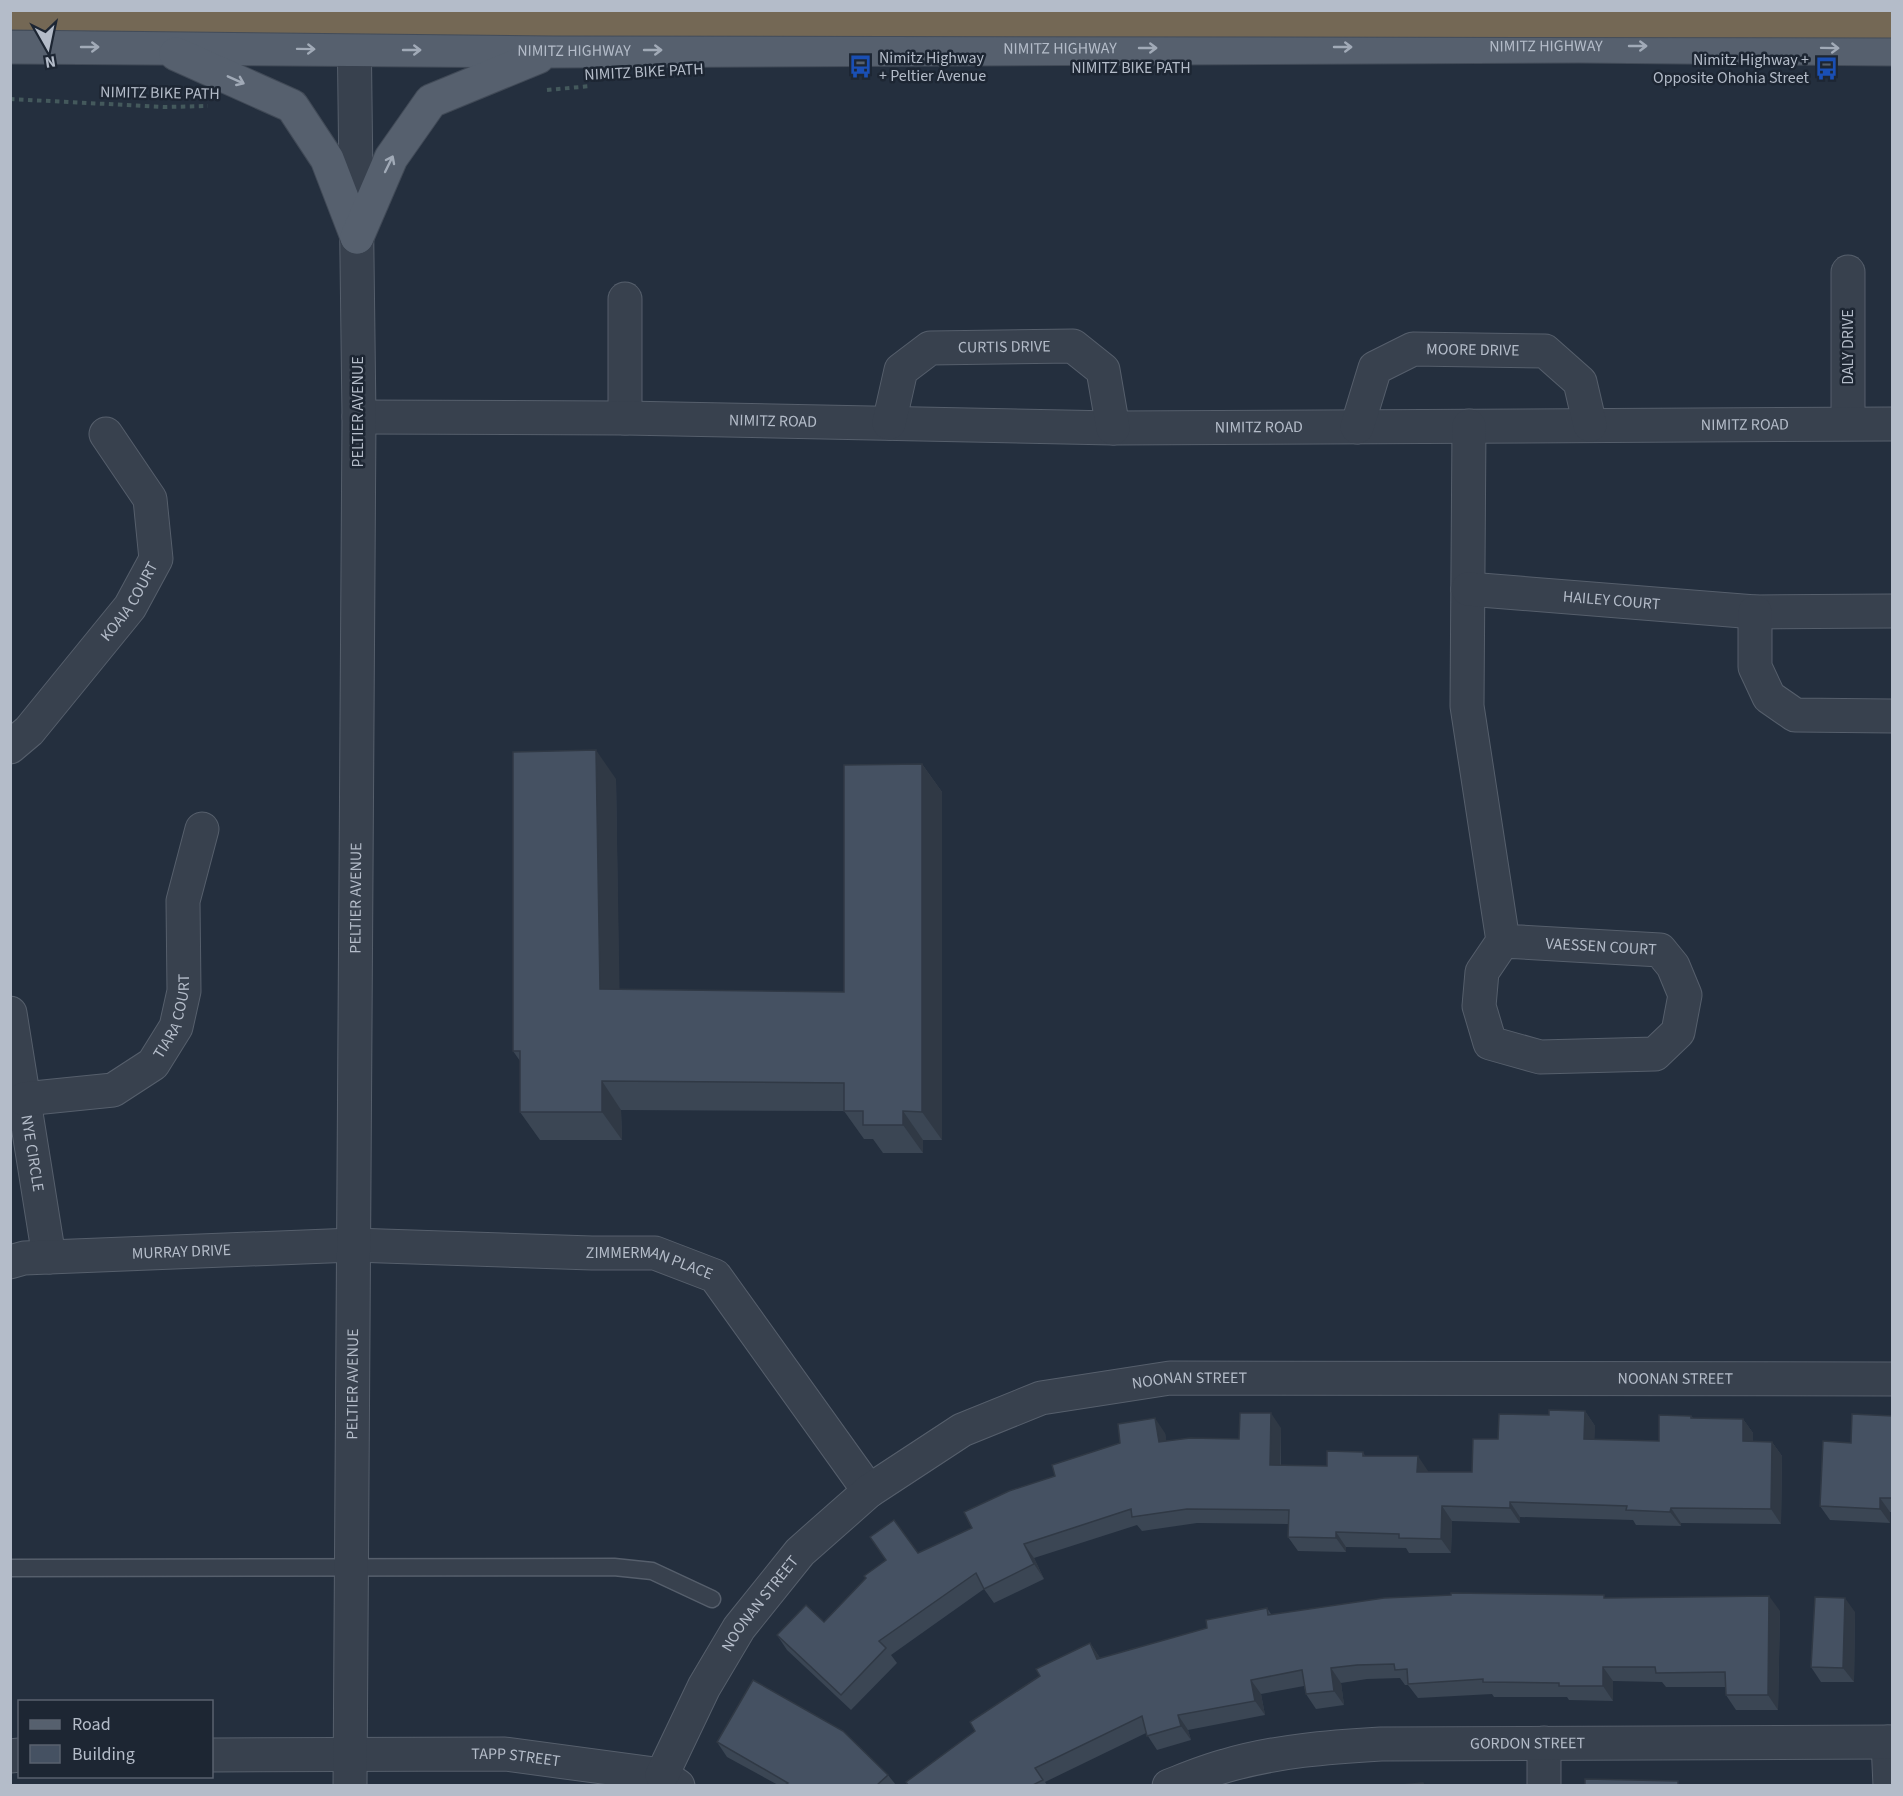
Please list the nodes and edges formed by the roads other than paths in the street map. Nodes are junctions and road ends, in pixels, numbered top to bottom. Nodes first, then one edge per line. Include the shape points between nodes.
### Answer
1 (354, 10) edge
2 (1708, 10) edge
3 (1875, 10) edge
4 (10, 13) edge
5 (1893, 21) edge
6 (1893, 31) edge
7 (1708, 46) junction
8 (10, 47) edge
9 (163, 48) junction
10 (1893, 49) edge
11 (354, 50) junction
12 (553, 51) junction
13 (357, 237) junction
14 (1848, 272) dead end
15 (625, 299) dead end
16 (359, 417) junction
17 (625, 418) junction
18 (889, 423) junction
19 (1848, 423) junction
20 (1893, 424) edge
21 (1590, 425) junction
22 (1468, 426) junction
23 (1357, 427) junction
24 (1113, 428) junction
25 (106, 434) dead end
26 (1468, 589) junction
27 (1893, 611) edge
28 (1755, 612) junction
29 (1893, 716) edge
30 (10, 747) edge
31 (202, 829) dead end
32 (1503, 941) junction
33 (10, 1013) edge
34 (24, 1099) junction
35 (353, 1245) junction
36 (49, 1257) junction
37 (10, 1262) edge
38 (1893, 1379) edge
39 (869, 1491) junction
40 (10, 1568) edge
41 (351, 1568) junction
42 (712, 1599) dead end
43 (1890, 1742) edge
44 (1544, 1743) junction
45 (213, 1755) edge
46 (350, 1770) edge
47 (667, 1782) edge
48 (1169, 1785) edge
49 (1544, 1785) edge
50 (1890, 1785) edge

1 - 11 street, PELTIER AVENUE
2 - 7 street
3 - 6 main road
4 - 5 highway, bridge via 554,19
7 -> 10 main road, NIMITZ HIGHWAY
12 -> 7 main road, NIMITZ HIGHWAY
8 -> 9 main road, NIMITZ HIGHWAY
9 -> 11 main road, NIMITZ HIGHWAY
9 -> 13 main road via 292,106 327,159
11 -> 12 main road, NIMITZ HIGHWAY
11 - 13 street, PELTIER AVENUE
13 -> 12 main road via 391,158 431,101
13 - 16 street, PELTIER AVENUE
14 - 19 street, DALY DRIVE
15 - 17 street
16 - 17 street, NIMITZ ROAD
16 - 35 street, PELTIER AVENUE
17 - 18 street, NIMITZ ROAD
18 - 24 street, NIMITZ ROAD
18 - 24 street, CURTIS DRIVE via 901,370 930,348 1073,346 1103,370
19 - 20 street, NIMITZ ROAD
19 - 21 street, NIMITZ ROAD
21 - 22 street, NIMITZ ROAD
21 - 23 street, MOORE DRIVE via 1580,382 1545,351 1413,349 1375,368
22 - 23 street, NIMITZ ROAD
22 - 26 street
23 - 24 street, NIMITZ ROAD
25 - 30 street, KOAIA COURT via 150,498 156,559 130,607 29,731
26 - 28 street, HAILEY COURT
26 - 32 street via 1467,706
27 - 28 street, HAILEY COURT
28 - 29 street via 1755,667 1769,697 1795,715
31 - 34 street, TIARA COURT via 183,901 184,991 176,1027 153,1064 113,1090
32 - 32 street, VAESSEN COURT via 1660,950 1673,966 1685,995 1678,1032 1655,1054 1540,1057 1490,1043 1479,1006 1482,972
33 - 34 street, NYE CIRCLE
34 - 36 street, NYE CIRCLE
35 - 36 street, MURRAY DRIVE
35 - 39 street, ZIMMERMAN PLACE via 655,1253 715,1276
35 - 41 street, PELTIER AVENUE
36 - 37 street, MURRAY DRIVE
38 - 39 street, NOONAN STREET via 1170,1378 1041,1398 962,1430
39 - 47 street, NOONAN STREET via 800,1552 739,1628 704,1687
40 - 41 lane
41 - 42 lane via 614,1567 652,1571
41 - 46 street, PELTIER AVENUE
43 - 44 street, GORDON STREET
43 - 50 street
44 - 48 street, GORDON STREET via 1332,1747 1226,1766
44 - 49 street
45 - 46 street, TAPP STREET
46 - 47 street, TAPP STREET via 505,1754

